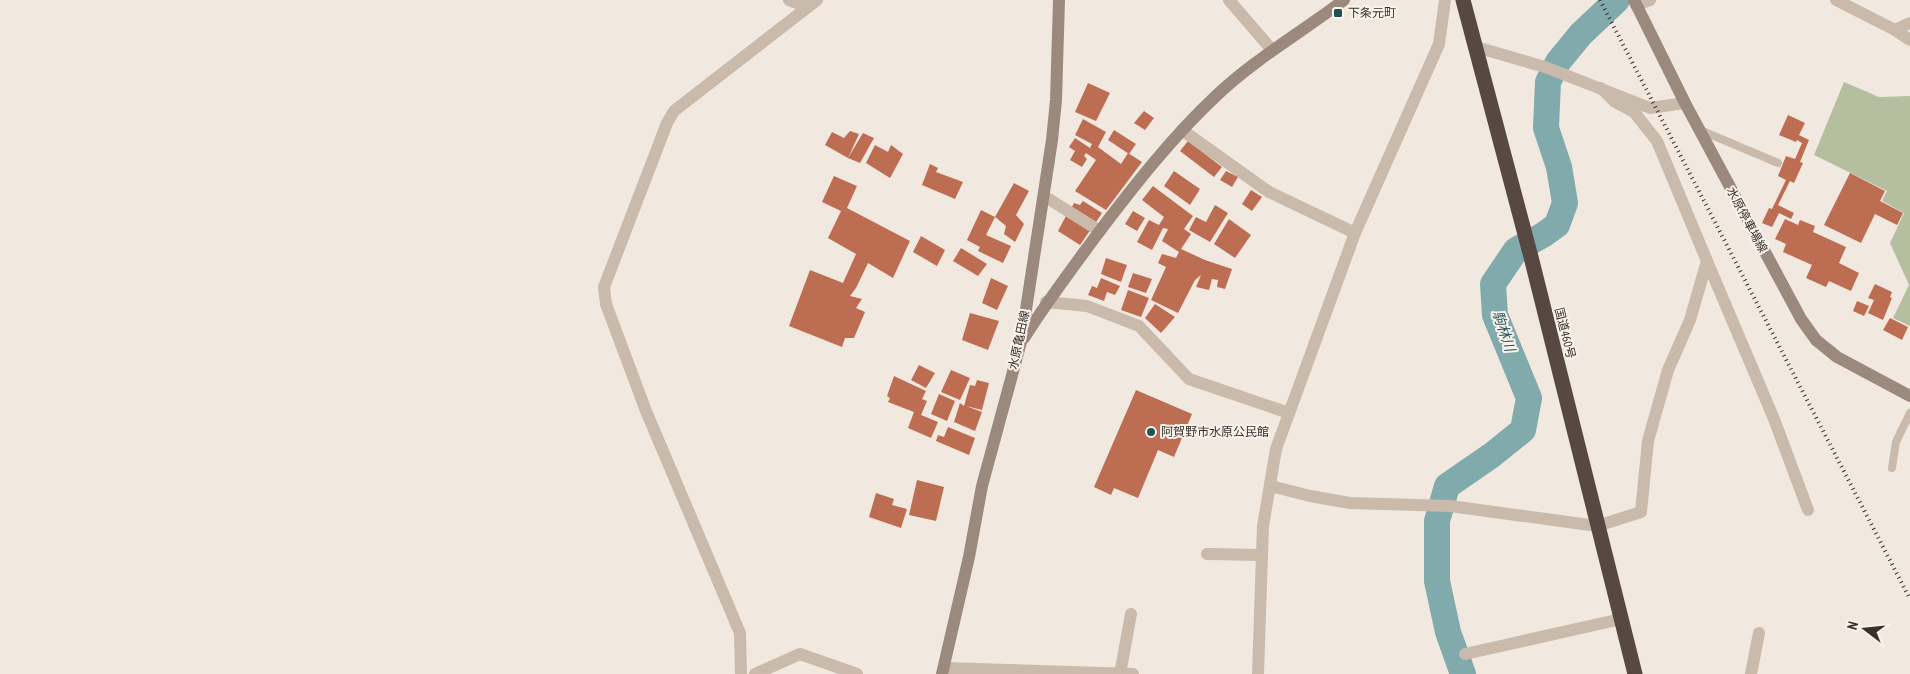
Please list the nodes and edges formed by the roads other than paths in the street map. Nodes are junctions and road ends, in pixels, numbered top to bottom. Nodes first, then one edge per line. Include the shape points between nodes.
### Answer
1 (789, 0) edge
2 (1059, 0) edge
3 (1229, 0) edge
4 (1344, 0) edge
5 (1446, 0) edge
6 (1463, 0) edge
7 (1650, 0) edge
8 (1836, 0) edge
9 (1635, 2) edge
10 (812, 3) edge
11 (1910, 23) edge
12 (1895, 30) junction
13 (1910, 40) edge
14 (1476, 48) junction
15 (1272, 50) junction
16 (1601, 88) junction
17 (1685, 103) junction
18 (1182, 130) junction
19 (1700, 130) junction
20 (1778, 163) dead end
21 (1044, 196) junction
22 (1100, 231) junction
23 (1355, 233) junction
24 (1707, 261) junction
25 (1046, 302) junction
26 (1021, 342) junction
27 (1910, 396) edge
28 (1289, 413) junction
29 (1910, 413) edge
30 (1892, 468) dead end
31 (1271, 486) junction
32 (1808, 510) dead end
33 (1597, 526) junction
34 (1207, 554) dead end
35 (1262, 555) junction
36 (1132, 614) dead end
37 (1620, 619) junction
38 (1758, 632) dead end
39 (1464, 654) dead end
40 (943, 671) edge
41 (741, 674) edge
42 (755, 674) edge
43 (857, 674) edge
44 (1120, 674) edge
45 (1133, 674) edge
46 (1258, 674) edge
47 (1635, 674) edge
48 (1751, 674) edge

1 - 10 street
2 - 21 main road, 水原亀田線 via 1056,100
3 - 15 street
4 - 15 main road
5 - 23 street via 1439,44
6 - 14 highway, 国道460号
7 - 9 street
8 - 12 street
9 - 17 main road, 水原停車場線
10 - 41 street via 674,111 604,287 606,304 646,411 740,632
11 - 12 street
12 - 13 street
14 - 16 street via 1545,67
14 - 33 highway, 国道460号
15 - 18 main road via 1217,94
16 - 17 street via 1650,108
16 - 24 street via 1615,102 1634,112 1657,141
17 - 19 main road, 水原停車場線
18 - 22 main road
18 - 23 street via 1269,192
19 - 20 lane
19 - 27 main road, 水原停車場線 via 1800,320 1816,340 1838,357
21 - 22 street
21 - 26 main road, 水原亀田線
22 - 25 main road
23 - 28 street
24 - 32 street via 1774,419
24 - 33 street via 1690,320 1668,370 1648,441 1641,512
25 - 26 main road
25 - 28 street via 1087,306 1139,326 1189,379
26 - 40 main road, 水原亀田線 via 982,486
28 - 31 street via 1276,449
29 - 30 lane via 1896,442
31 - 33 street via 1350,503 1450,506
31 - 35 street via 1263,526
33 - 37 highway, 国道460号
34 - 35 street
35 - 46 street
36 - 44 street
37 - 39 street
37 - 47 highway, 国道460号
38 - 48 street
40 - 44 street
42 - 43 street via 800,654
44 - 45 street

